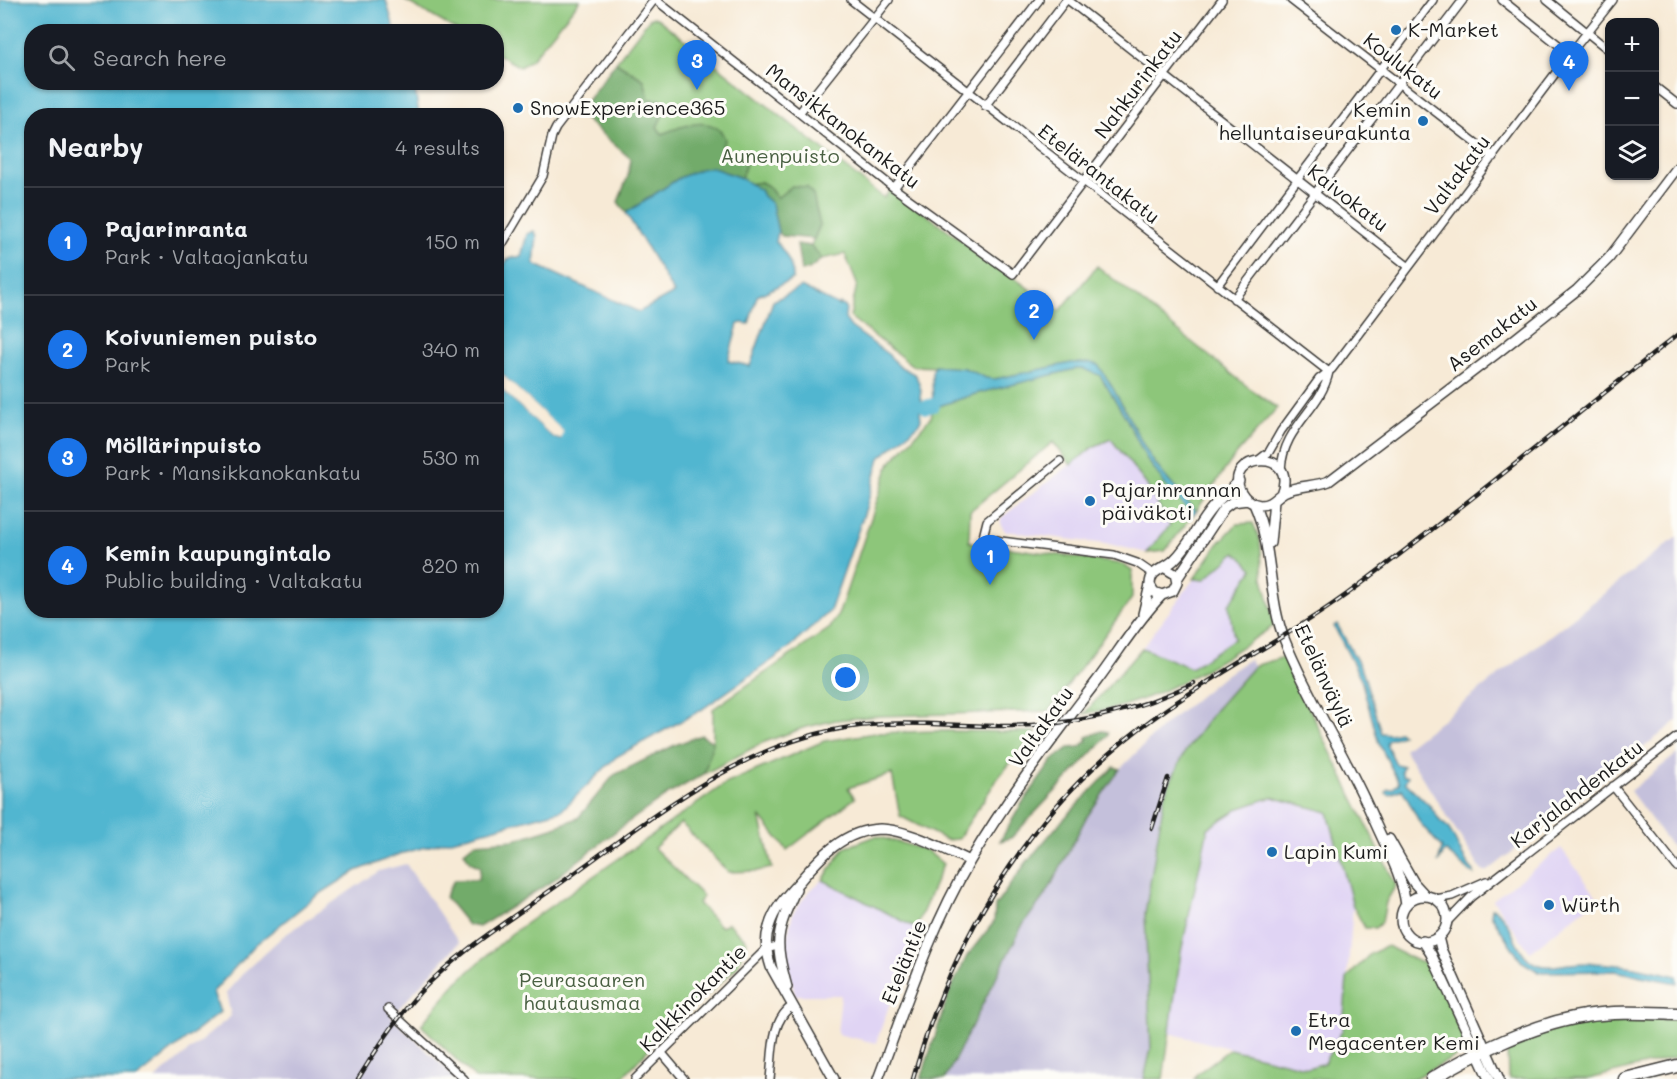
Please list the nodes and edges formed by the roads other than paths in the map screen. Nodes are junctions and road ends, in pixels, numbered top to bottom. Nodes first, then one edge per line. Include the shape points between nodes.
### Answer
1 (655, 0) edge
2 (851, 0) edge
3 (889, 0) edge
4 (1039, 0) edge
5 (1067, 0) edge
6 (1222, 0) edge
7 (1292, 0) edge
8 (1433, 0) edge
9 (1463, 0) edge
10 (1502, 0) edge
11 (1547, 0) edge
12 (1613, 0) edge
13 (874, 18) junction
14 (1587, 33) junction
15 (1605, 47) edge
16 (1570, 54) junction
17 (1380, 69) junction
18 (1165, 76) junction
19 (1399, 84) junction
20 (1659, 90) edge
21 (968, 93) junction
22 (1677, 104) edge
23 (985, 106) junction
24 (800, 112) junction
25 (1494, 157) junction
26 (1677, 168) edge
27 (1299, 180) junction
28 (1084, 183) junction
29 (894, 188) junction
30 (1315, 194) junction
31 (504, 242) edge
32 (1409, 267) junction
33 (1014, 274) joint
34 (1217, 286) junction
35 (1234, 299) junction
36 (1329, 372) junction
37 (1260, 459) junction
38 (1060, 460) dead end
39 (1282, 475) junction
40 (1239, 481) junction
41 (1296, 487) junction
42 (1277, 497) junction
43 (1251, 502) junction
44 (1269, 554) junction
45 (1165, 568) junction
46 (1153, 574) junction
47 (1177, 579) junction
48 (1150, 585) junction
49 (1162, 595) junction
50 (1142, 616) junction
51 (1677, 736) edge
52 (1613, 786) junction
53 (1370, 806) junction
54 (970, 861) junction
55 (1677, 867) edge
56 (1496, 877) junction
57 (799, 881) junction
58 (1431, 897) junction
59 (1406, 905) junction
60 (1447, 922) junction
61 (1438, 937) junction
62 (1423, 942) junction
63 (777, 946) junction
64 (766, 949) junction
65 (792, 1006) junction
66 (388, 1009) dead end
67 (1677, 1014) edge
68 (661, 1052) junction
69 (1482, 1052) junction
70 (1677, 1066) edge
71 (464, 1079) edge
72 (635, 1079) edge
73 (684, 1079) edge
74 (770, 1079) edge
75 (834, 1079) edge
76 (878, 1079) edge
77 (1432, 1079) edge
78 (1489, 1079) edge
79 (1499, 1079) edge
80 (1625, 1079) edge

1 - 24 street, Mansikkanokankatu
1 - 31 street via 556,128 543,176
2 - 13 street, Etelärantakatu
3 - 13 street
4 - 21 street
5 - 18 street, Kaivokatu
5 - 23 street
6 - 18 street, Nahkurinkatu
7 - 17 street, Koulukatu
8 - 17 street
9 - 19 street
10 - 16 street
11 - 14 street
12 - 14 street, Valtakatu
13 - 21 street, Etelärantakatu
13 - 24 street
14 - 15 street
14 - 16 street, Valtakatu
16 - 25 street, Valtakatu
17 - 19 street, Koulukatu
17 - 27 street
18 - 27 street, Kaivokatu
18 - 28 street, Nahkurinkatu
19 - 25 street, Koulukatu
19 - 30 street
20 - 22 street
21 - 23 street, Etelärantakatu
21 - 29 street
23 - 28 street, Etelärantakatu
24 - 29 street, Mansikkanokankatu
25 - 32 street, Valtakatu
26 - 41 main road, Asemakatu via 1609,258 1573,294 1329,481
27 - 30 street, Kaivokatu
27 - 34 street
28 - 33 street, Nahkurinkatu
28 - 34 street, Etelärantakatu
29 - 33 street, Mansikkanokankatu
30 - 32 street, Kaivokatu
30 - 35 street
32 - 36 street, Valtakatu
34 - 35 street, Etelärantakatu
35 - 36 street, Etelärantakatu
36 - 37 street, Valtakatu via 1319,379 1269,452
36 - 39 street, Valtakatu via 1326,385 1291,433 1282,453
37 - 39 main road via 1272,462
37 - 40 main road via 1243,469
38 - 46 street via 987,521 983,537 1114,555
39 - 41 main road
39 - 42 main road
40 - 43 main road via 1239,488
40 - 45 main road via 1212,508
41 - 42 main road, Asemakatu
42 - 43 main road via 1261,505
42 - 44 main road, Etelänväylä
43 - 44 main road, Etelänväylä via 1260,517
43 - 47 main road via 1232,502 1224,508
44 - 53 main road, Etelänväylä via 1284,639
45 - 46 main road
45 - 47 main road
46 - 48 main road
47 - 49 main road via 1173,591
48 - 49 main road
48 - 50 main road, Valtakatu
49 - 50 main road, Valtakatu
50 - 54 main road, Valtakatu via 1042,753
51 - 52 street, Karjalahdenkatu
52 - 55 street
52 - 56 street, Karjalahdenkatu
53 - 58 main road, Etelänväylä via 1414,883
53 - 59 main road, Etelänväylä via 1404,888
54 - 57 main road via 896,831 870,830 856,833 828,850
54 - 76 main road, Eteläntie via 921,961
56 - 58 street, Karjalahdenkatu via 1452,896
56 - 60 street, Karjalahdenkatu
57 - 63 main road via 782,920
57 - 64 main road via 775,912 768,928
58 - 59 main road via 1415,897
58 - 60 main road via 1442,904
59 - 62 main road via 1401,918 1403,928 1409,936
60 - 61 main road
61 - 62 main road
61 - 69 main road
62 - 69 main road
63 - 64 street, Kalkkinokantie
63 - 65 main road
64 - 65 main road
64 - 68 street, Kalkkinokantie
65 - 74 street via 778,1022
65 - 75 main road
66 - 71 street
67 - 69 highway via 1617,1013 1565,1019
68 - 72 street, Kalkkinokantie
68 - 73 street
69 - 77 highway
69 - 78 main road
69 - 79 main road
70 - 80 highway

